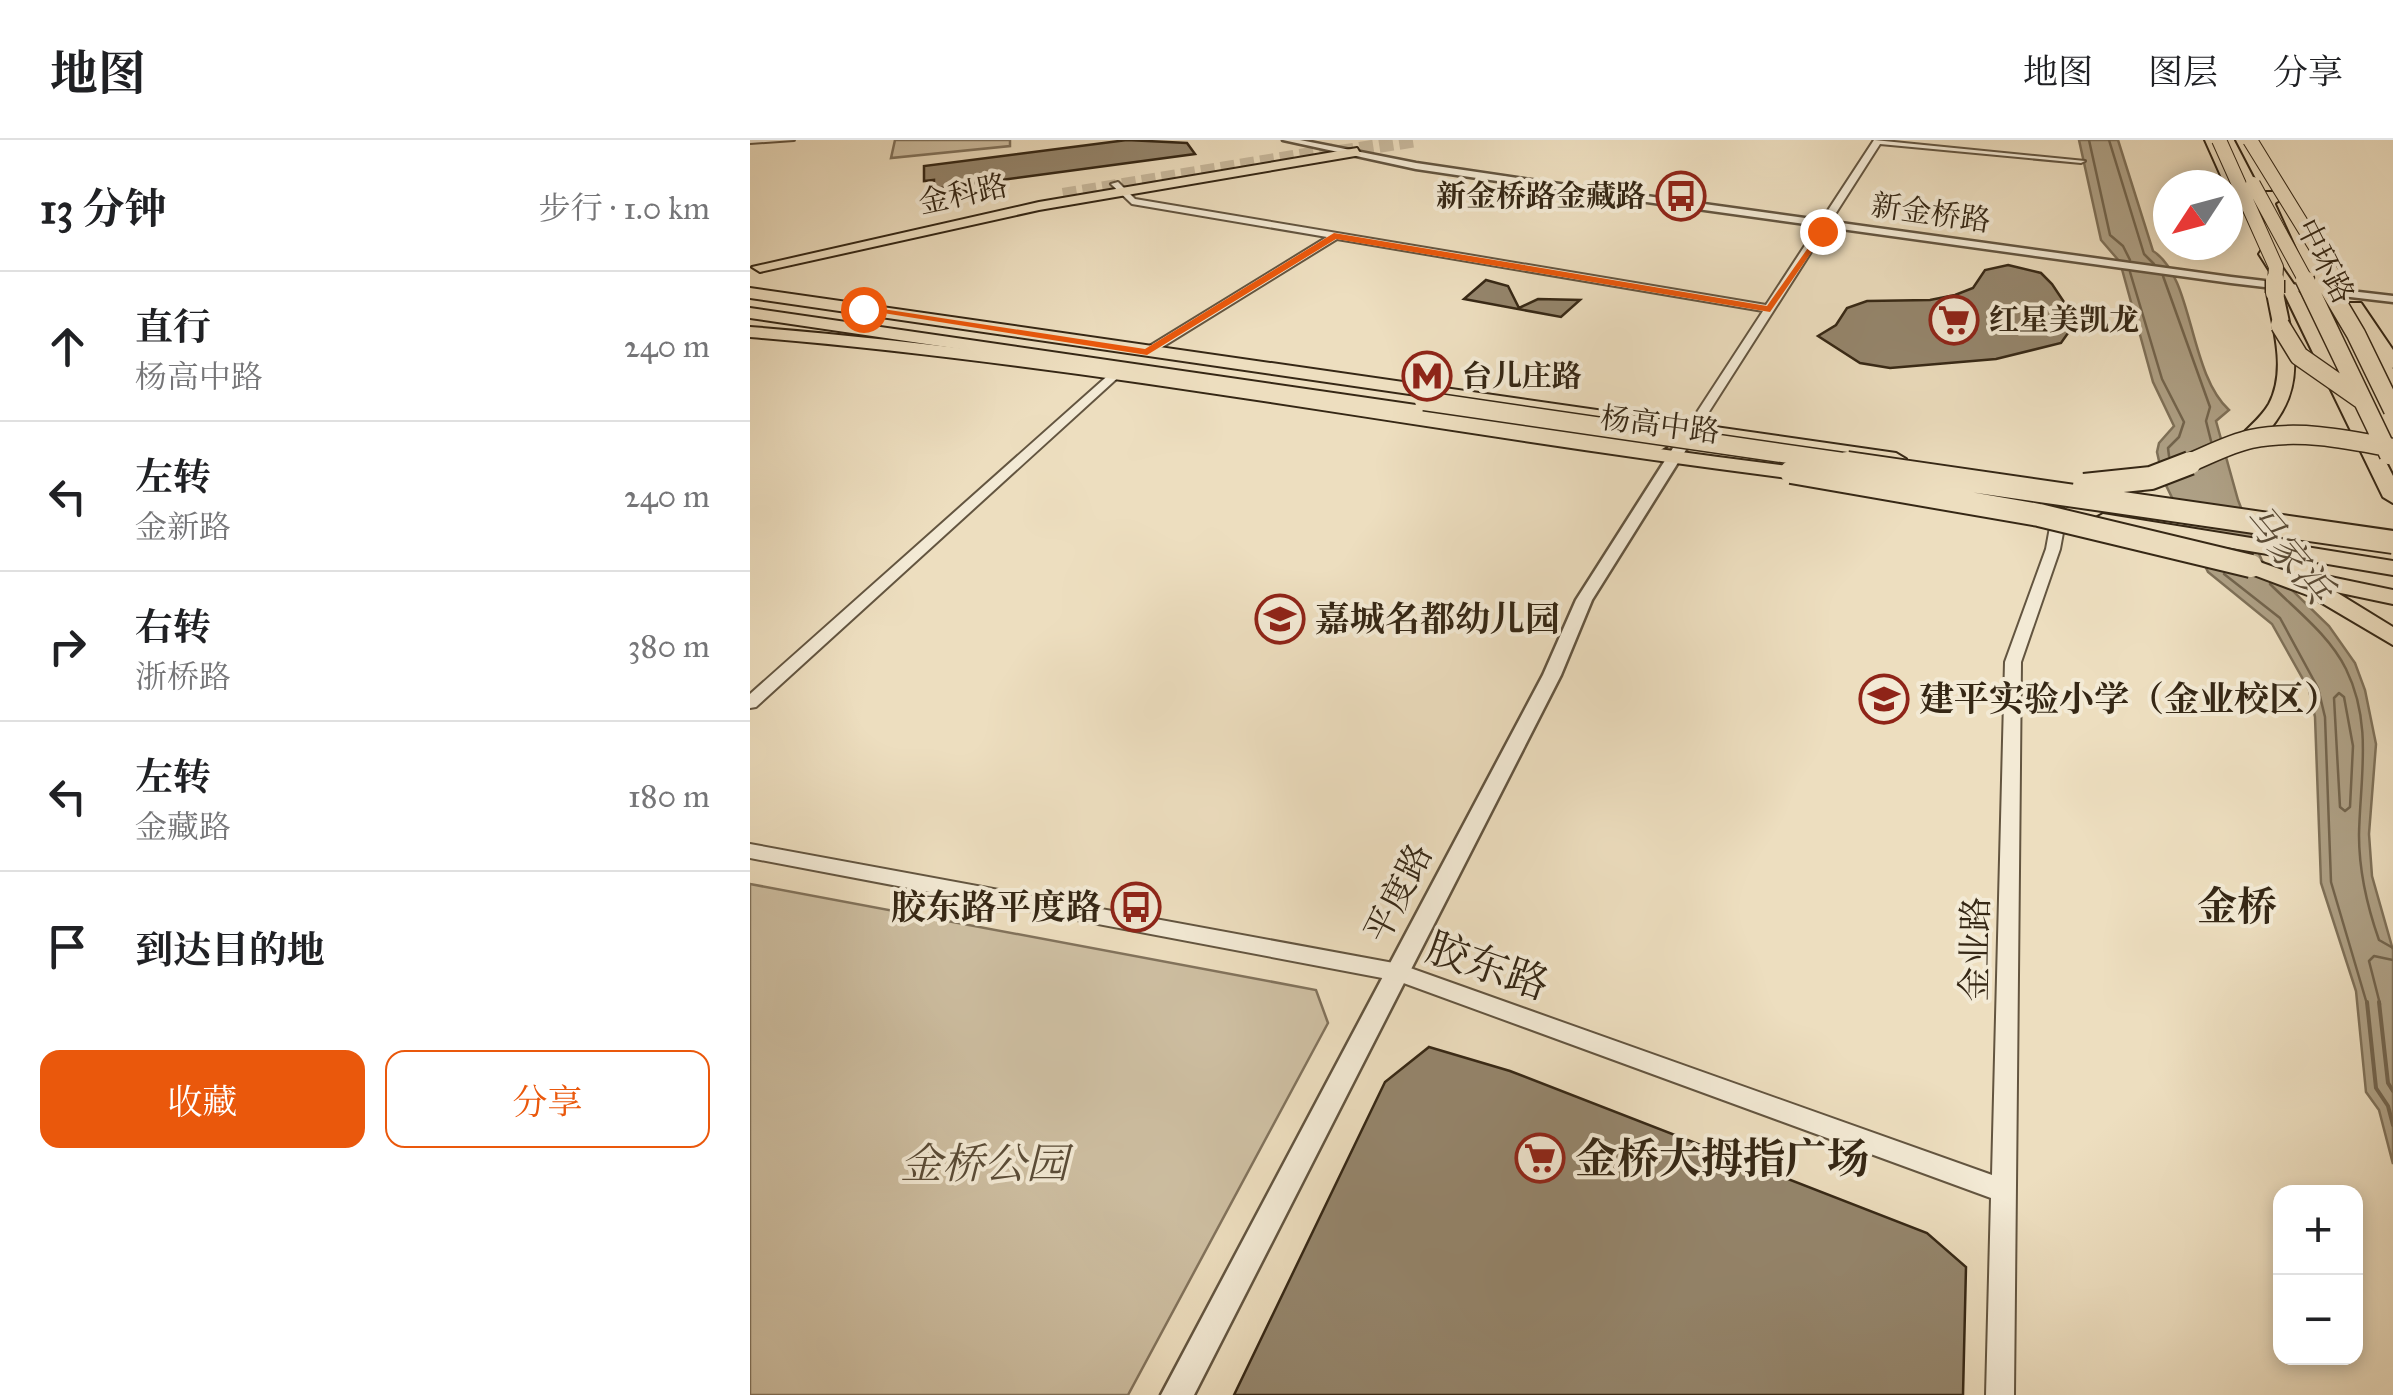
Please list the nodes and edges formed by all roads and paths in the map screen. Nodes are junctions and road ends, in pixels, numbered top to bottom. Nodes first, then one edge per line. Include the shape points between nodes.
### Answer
1 (790, 140) edge
2 (1286, 140) edge
3 (1304, 140) edge
4 (1877, 140) edge
5 (2211, 140) edge
6 (2219, 140) edge
7 (2229, 140) edge
8 (2242, 140) edge
9 (2252, 140) edge
10 (2261, 140) edge
11 (750, 141) edge
12 (1343, 151) junction
13 (2081, 161) dead end
14 (2271, 168) junction
15 (1118, 188) junction
16 (1066, 196) tunnel mouth
17 (1828, 222) junction
18 (1334, 236) junction
19 (753, 266) edge
20 (2328, 284) junction
21 (2289, 285) junction
22 (750, 293) edge
23 (2393, 296) edge
24 (750, 302) edge
25 (1770, 310) junction
26 (750, 314) edge
27 (2350, 324) junction
28 (2280, 325) junction
29 (750, 329) edge
30 (1035, 340) junction
31 (1147, 352) junction
32 (2357, 352) junction
33 (2391, 359) edge
34 (1197, 368) junction
35 (1114, 376) junction
36 (1166, 381) junction
37 (2393, 384) edge
38 (1327, 388) junction
39 (1420, 406) junction
40 (2393, 415) edge
41 (1692, 430) junction
42 (2364, 438) junction
43 (2247, 440) junction
44 (2393, 448) edge
45 (1760, 450) junction
46 (1665, 451) junction
47 (2393, 460) edge
48 (2148, 496) dead end
49 (2393, 497) edge
50 (2246, 510) dead end
51 (2059, 515) junction
52 (2393, 531) edge
53 (2393, 542) edge
54 (2393, 556) edge
55 (2260, 557) junction
56 (2393, 568) edge
57 (2393, 597) edge
58 (2393, 638) edge
59 (750, 703) edge
60 (750, 851) edge
61 (1399, 973) junction
62 (2003, 1191) junction
63 (1177, 1395) edge
64 (2000, 1395) edge

1 - 11 street
2 - 12 street, 新金桥路
3 - 12 street, 新金桥路
4 - 13 street
4 - 17 street
5 - 21 main road
6 - 28 main road, bridge via 2276,267
7 - 47 main road, 中环路, bridge via 2291,250
8 - 27 main road, 中环路, bridge
9 - 14 main road, bridge
9 - 20 main road
10 - 14 main road
12 - 15 main road, 金科路
12 - 17 street, 新金桥路
14 - 20 main road, bridge
15 - 18 street via 1132,200
15 - 19 main road, 金科路
16 - 19 main road, 金科路
17 - 21 street, 新金桥路
17 - 25 street
18 - 25 street
18 - 31 street
20 - 21 street, 新金桥路
20 - 21 street, 新金桥路
20 - 23 street, 新金桥路
20 - 23 street, 新金桥路
20 - 27 main road, bridge
20 - 32 main road
20 - 33 main road, bridge
20 - 37 main road
21 - 32 main road via 2308,294 2330,335
21 - 42 main road
22 - 30 main road, 杨高中路
24 - 30 main road
25 - 41 street
26 - 38 main road, 杨高中路
27 - 40 main road, 中环路, bridge
28 - 40 main road, bridge via 2314,368
28 - 43 main road, bridge via 2288,387 2273,417
29 - 35 main road, 杨高中路 via 860,338
30 - 31 main road, 杨高中路
30 - 34 main road, 杨高中路
31 - 38 main road, 杨高中路
32 - 40 main road
34 - 38 main road
34 - 39 main road, 杨高中路
35 - 36 main road, 杨高中路
35 - 59 street
36 - 38 main road
36 - 46 main road, 杨高中路
38 - 39 main road, 杨高中路
38 - 41 main road, 杨高中路
39 - 45 main road, 杨高中路, bridge
39 - 46 main road, 杨高中路
41 - 46 street, 平度路
41 - 48 main road, 杨高中路
42 - 47 main road
42 - 49 main road
43 - 44 main road, bridge via 2328,436
43 - 45 main road, bridge via 2170,473 2096,485
45 - 53 main road, 杨高中路, bridge
46 - 51 main road, 杨高中路
46 - 54 main road, 杨高中路, bridge
46 - 61 street, 平度路
50 - 52 main road
51 - 55 main road, bridge
51 - 55 main road, 杨高中路
51 - 62 street, 金业路 via 2013,662
55 - 56 main road, 杨高中路
55 - 57 main road
55 - 58 main road
60 - 61 street, 胶东路
61 - 62 street, 胶东路
61 - 63 street, 平度路
62 - 64 street, 金业路

